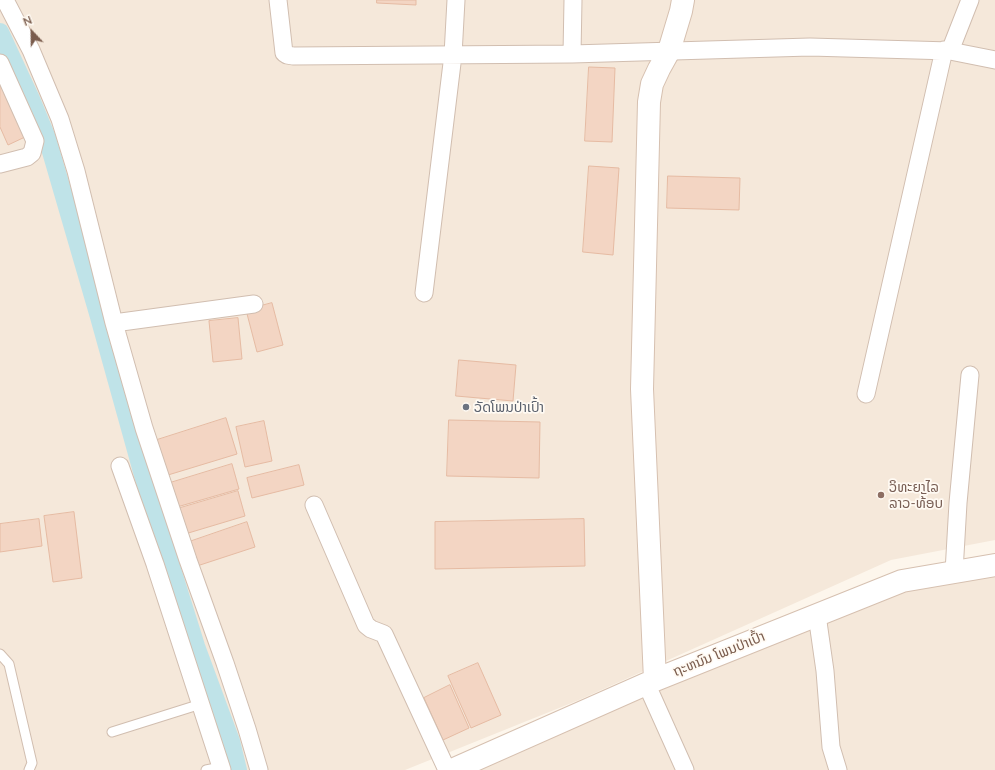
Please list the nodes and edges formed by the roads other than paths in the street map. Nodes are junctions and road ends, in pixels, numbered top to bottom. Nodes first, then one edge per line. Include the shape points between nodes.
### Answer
1 (5, 0) edge
2 (278, 0) edge
3 (456, 0) edge
4 (574, 0) edge
5 (683, 0) edge
6 (970, 0) edge
7 (947, 50) junction
8 (669, 52) junction
9 (572, 54) junction
10 (453, 55) junction
11 (995, 60) edge
12 (0, 63) edge
13 (0, 164) edge
14 (424, 293) dead end
15 (254, 304) dead end
16 (114, 323) junction
17 (970, 375) dead end
18 (866, 394) dead end
19 (120, 466) dead end
20 (314, 505) dead end
21 (995, 565) edge
22 (954, 572) junction
23 (817, 616) junction
24 (0, 654) edge
25 (651, 682) junction
26 (201, 704) junction
27 (112, 732) dead end
28 (216, 769) edge
29 (456, 769) edge
30 (29, 770) edge
31 (259, 770) edge
32 (685, 770) edge
33 (838, 770) edge

1 - 16 street via 60,119 76,171
2 - 10 street via 284,53 288,55
3 - 10 street
4 - 9 street
5 - 8 street
6 - 7 street
7 - 8 street via 810,47
7 - 11 street
7 - 18 street
8 - 9 street
8 - 25 street via 652,84 649,102 642,389
9 - 10 street
10 - 14 street
12 - 13 street via 35,141 32,153 27,157
15 - 16 street
16 - 31 street via 144,428
17 - 22 street
19 - 26 street
20 - 29 street via 366,625 384,634
21 - 22 street, ຖະຫນົນ ໂພນປ່າເປົ້າ
22 - 23 street, ຖະຫນົນ ໂພນປ່າເປົ້າ via 902,581
23 - 25 street, ຖະຫນົນ ໂພນປ່າເປົ້າ
23 - 33 street via 831,747
24 - 30 lane via 9,664 32,763
25 - 29 street, ຖະຫນົນ ໂພນປ່າເປົ້າ
25 - 32 street
26 - 27 lane
26 - 28 street

